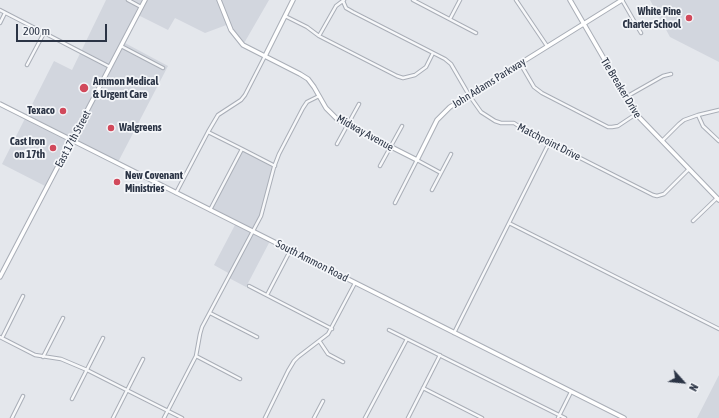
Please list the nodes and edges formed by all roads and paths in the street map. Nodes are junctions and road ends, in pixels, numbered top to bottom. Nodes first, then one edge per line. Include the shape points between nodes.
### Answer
1 (128, 0) edge
2 (145, 0) edge
3 (219, 0) edge
4 (293, 0) edge
5 (413, 0) edge
6 (460, 0) edge
7 (516, 0) edge
8 (570, 0) edge
9 (622, 0) edge
10 (344, 1) edge
11 (141, 7) junction
12 (0, 10) edge
13 (5, 13) junction
14 (285, 16) junction
15 (450, 19) junction
16 (0, 23) edge
17 (584, 23) junction
18 (44, 33) junction
19 (476, 33) dead end
20 (641, 33) dead end
21 (319, 36) junction
22 (121, 46) junction
23 (547, 46) junction
24 (433, 53) junction
25 (265, 56) junction
26 (520, 63) junction
27 (27, 65) dead end
28 (110, 66) junction
29 (163, 68) dead end
30 (671, 74) dead end
31 (469, 95) junction
32 (320, 96) junction
33 (626, 97) junction
34 (0, 104) edge
35 (359, 104) dead end
36 (719, 110) edge
37 (636, 114) junction
38 (698, 115) junction
39 (348, 125) junction
40 (402, 126) dead end
41 (208, 132) junction
42 (72, 141) junction
43 (719, 141) edge
44 (662, 142) junction
45 (549, 143) junction
46 (338, 144) dead end
47 (391, 147) junction
48 (242, 149) junction
49 (451, 154) dead end
50 (417, 160) junction
51 (275, 166) junction
52 (380, 166) dead end
53 (688, 170) junction
54 (441, 173) junction
55 (432, 190) dead end
56 (176, 193) junction
57 (718, 199) edge
58 (395, 203) dead end
59 (210, 210) junction
60 (693, 221) dead end
61 (509, 223) junction
62 (253, 232) junction
63 (290, 251) junction
64 (0, 278) edge
65 (355, 283) junction
66 (249, 286) dead end
67 (267, 295) junction
68 (23, 296) dead end
69 (210, 313) junction
70 (63, 318) dead end
71 (332, 329) junction
72 (719, 329) edge
73 (389, 330) dead end
74 (454, 333) junction
75 (1, 337) edge
76 (257, 337) dead end
77 (103, 338) dead end
78 (407, 339) junction
79 (320, 342) junction
80 (440, 355) junction
81 (196, 356) junction
82 (43, 357) junction
83 (143, 359) dead end
84 (343, 362) dead end
85 (87, 370) junction
86 (240, 378) dead end
87 (423, 388) junction
88 (127, 391) junction
89 (571, 392) junction
90 (23, 396) dead end
91 (72, 399) dead end
92 (323, 401) dead end
93 (168, 411) junction
94 (265, 417) edge
95 (559, 417) edge
96 (12, 418) edge
97 (113, 418) edge
98 (164, 418) edge
99 (182, 418) edge
100 (269, 418) edge
101 (314, 418) edge
102 (365, 418) edge
103 (408, 418) edge
104 (482, 418) edge
105 (565, 418) edge
106 (624, 418) edge

1 - 11 street
2 - 11 main road, East 17th Street
3 - 25 main road, Midway Avenue via 237,38 246,47
4 - 14 main road
5 - 15 street
6 - 15 street
7 - 23 street
8 - 17 main road, Tie Breaker Drive
9 - 17 main road, John Adams Parkway
9 - 20 street
10 - 21 street via 336,6
10 - 24 street, Matchpoint Drive via 346,8
11 - 22 main road, East 17th Street
12 - 13 street
13 - 16 street
13 - 18 street
14 - 21 street
14 - 25 main road
15 - 19 street
17 - 23 main road, John Adams Parkway
17 - 33 main road, Tie Breaker Drive
18 - 27 street
18 - 28 street
21 - 24 street via 403,78 415,75 426,67
22 - 28 main road, East 17th Street
22 - 29 street
23 - 26 main road, John Adams Parkway
24 - 31 street, Matchpoint Drive via 451,64
25 - 32 main road, Midway Avenue via 308,79
25 - 41 street via 241,100 218,115
26 - 31 main road, John Adams Parkway
26 - 37 street via 534,87 542,93 608,127 618,126
28 - 42 main road, East 17th Street
30 - 33 street
31 - 45 street, Matchpoint Drive via 481,112 490,119 501,123 514,123
31 - 50 main road, John Adams Parkway via 450,107 437,120
32 - 39 main road, Midway Avenue via 332,115
32 - 51 street via 311,99 303,108
33 - 37 main road, Tie Breaker Drive
34 - 42 main road, South Ammon Road
35 - 39 street
36 - 38 street
37 - 44 main road, Tie Breaker Drive
38 - 43 street via 704,126
38 - 44 street via 679,124
39 - 46 street
39 - 47 main road, Midway Avenue
40 - 47 street
41 - 48 street
41 - 56 street
42 - 56 main road, South Ammon Road
42 - 64 main road, East 17th Street
44 - 53 main road, Tie Breaker Drive
45 - 53 street, Matchpoint Drive via 657,196 664,194
45 - 61 street
47 - 50 main road, Midway Avenue
47 - 52 street
48 - 51 street
48 - 59 street
49 - 54 street
50 - 54 street, Midway Avenue
50 - 58 street, John Adams Parkway
51 - 62 street
53 - 57 main road, Tie Breaker Drive
54 - 55 street
56 - 59 main road, South Ammon Road
57 - 60 street
59 - 62 main road, South Ammon Road
61 - 72 street
61 - 74 street
62 - 63 main road, South Ammon Road
62 - 69 street
63 - 65 main road, South Ammon Road
63 - 67 street
65 - 71 street
65 - 74 main road, South Ammon Road
66 - 67 street
67 - 71 street
68 - 75 street
69 - 76 street
69 - 81 street via 200,334
70 - 82 street
71 - 79 street
73 - 78 street
74 - 89 main road, South Ammon Road
75 - 82 street via 36,356
77 - 85 street
78 - 80 street
78 - 102 street
79 - 84 street via 328,354
79 - 94 street via 294,361
80 - 87 street
80 - 95 street
81 - 86 street
81 - 93 street
82 - 85 street via 61,359
83 - 88 street
85 - 88 street
85 - 91 street
87 - 103 street
87 - 104 street
88 - 93 street
88 - 97 street
89 - 95 street
89 - 106 main road, South Ammon Road
90 - 96 street
92 - 101 street
93 - 98 street
93 - 99 street
94 - 100 street
95 - 105 street

